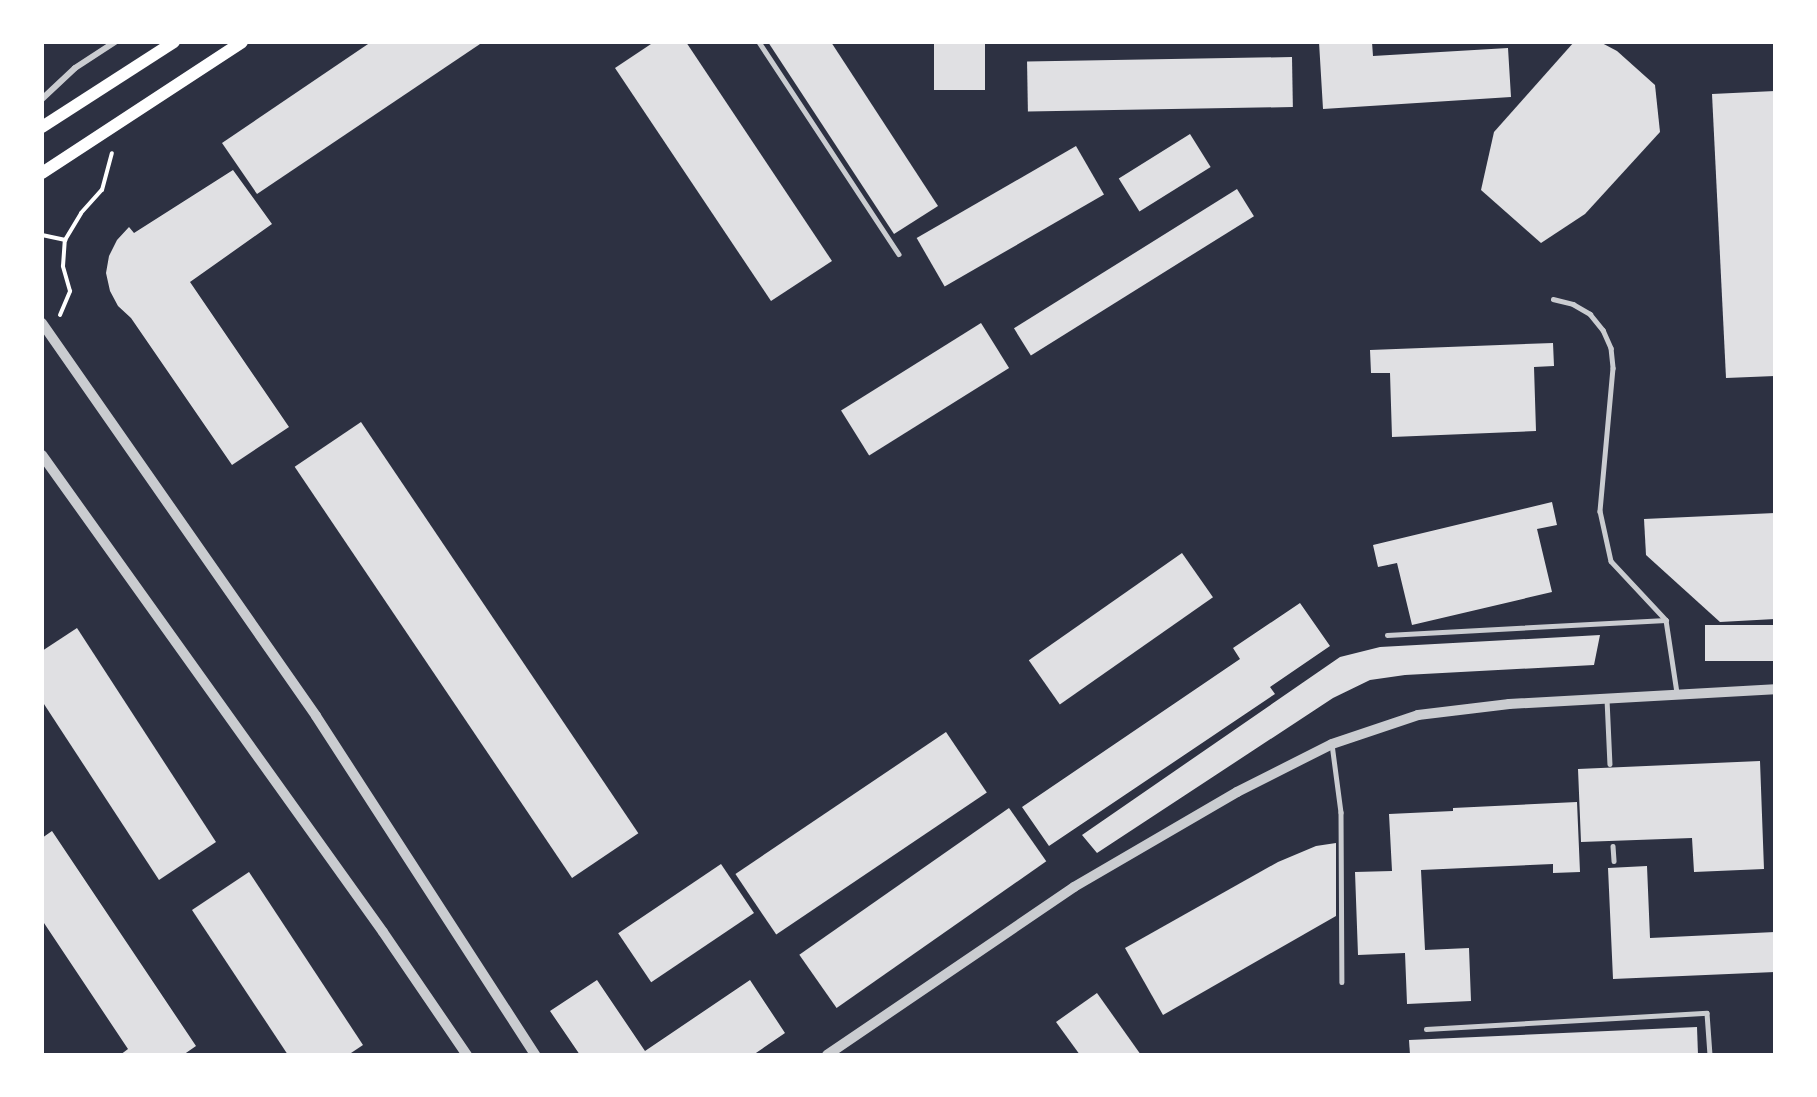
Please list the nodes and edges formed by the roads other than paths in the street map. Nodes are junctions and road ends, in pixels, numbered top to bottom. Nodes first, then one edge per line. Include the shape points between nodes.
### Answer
1 (115, 42) edge
2 (174, 42) edge
3 (242, 42) edge
4 (759, 42) edge
5 (42, 99) edge
6 (42, 127) edge
7 (42, 173) edge
8 (899, 254) dead end
9 (1553, 299) dead end
10 (42, 323) edge
11 (42, 455) edge
12 (1666, 620) junction
13 (1387, 635) dead end
14 (1775, 689) edge
15 (1677, 696) junction
16 (1607, 699) junction
17 (1332, 744) junction
18 (1610, 764) dead end
19 (1613, 846) dead end
20 (1614, 861) dead end
21 (1342, 982) dead end
22 (1426, 1029) dead end
23 (466, 1055) edge
24 (535, 1055) edge
25 (827, 1055) edge
26 (1710, 1055) edge

1 - 5 street via 75,68
2 - 6 main road
3 - 7 main road
4 - 8 lane
9 - 12 lane via 1590,314 1611,348 1613,368 1600,511 1611,561
10 - 24 street via 316,716
11 - 23 street via 383,932
12 - 13 lane
12 - 15 lane
14 - 15 street
15 - 16 street
16 - 17 street via 1509,704 1418,715
16 - 18 lane
17 - 21 lane via 1341,812
17 - 25 street via 1237,792 1074,887
19 - 20 lane
22 - 26 lane via 1707,1013

